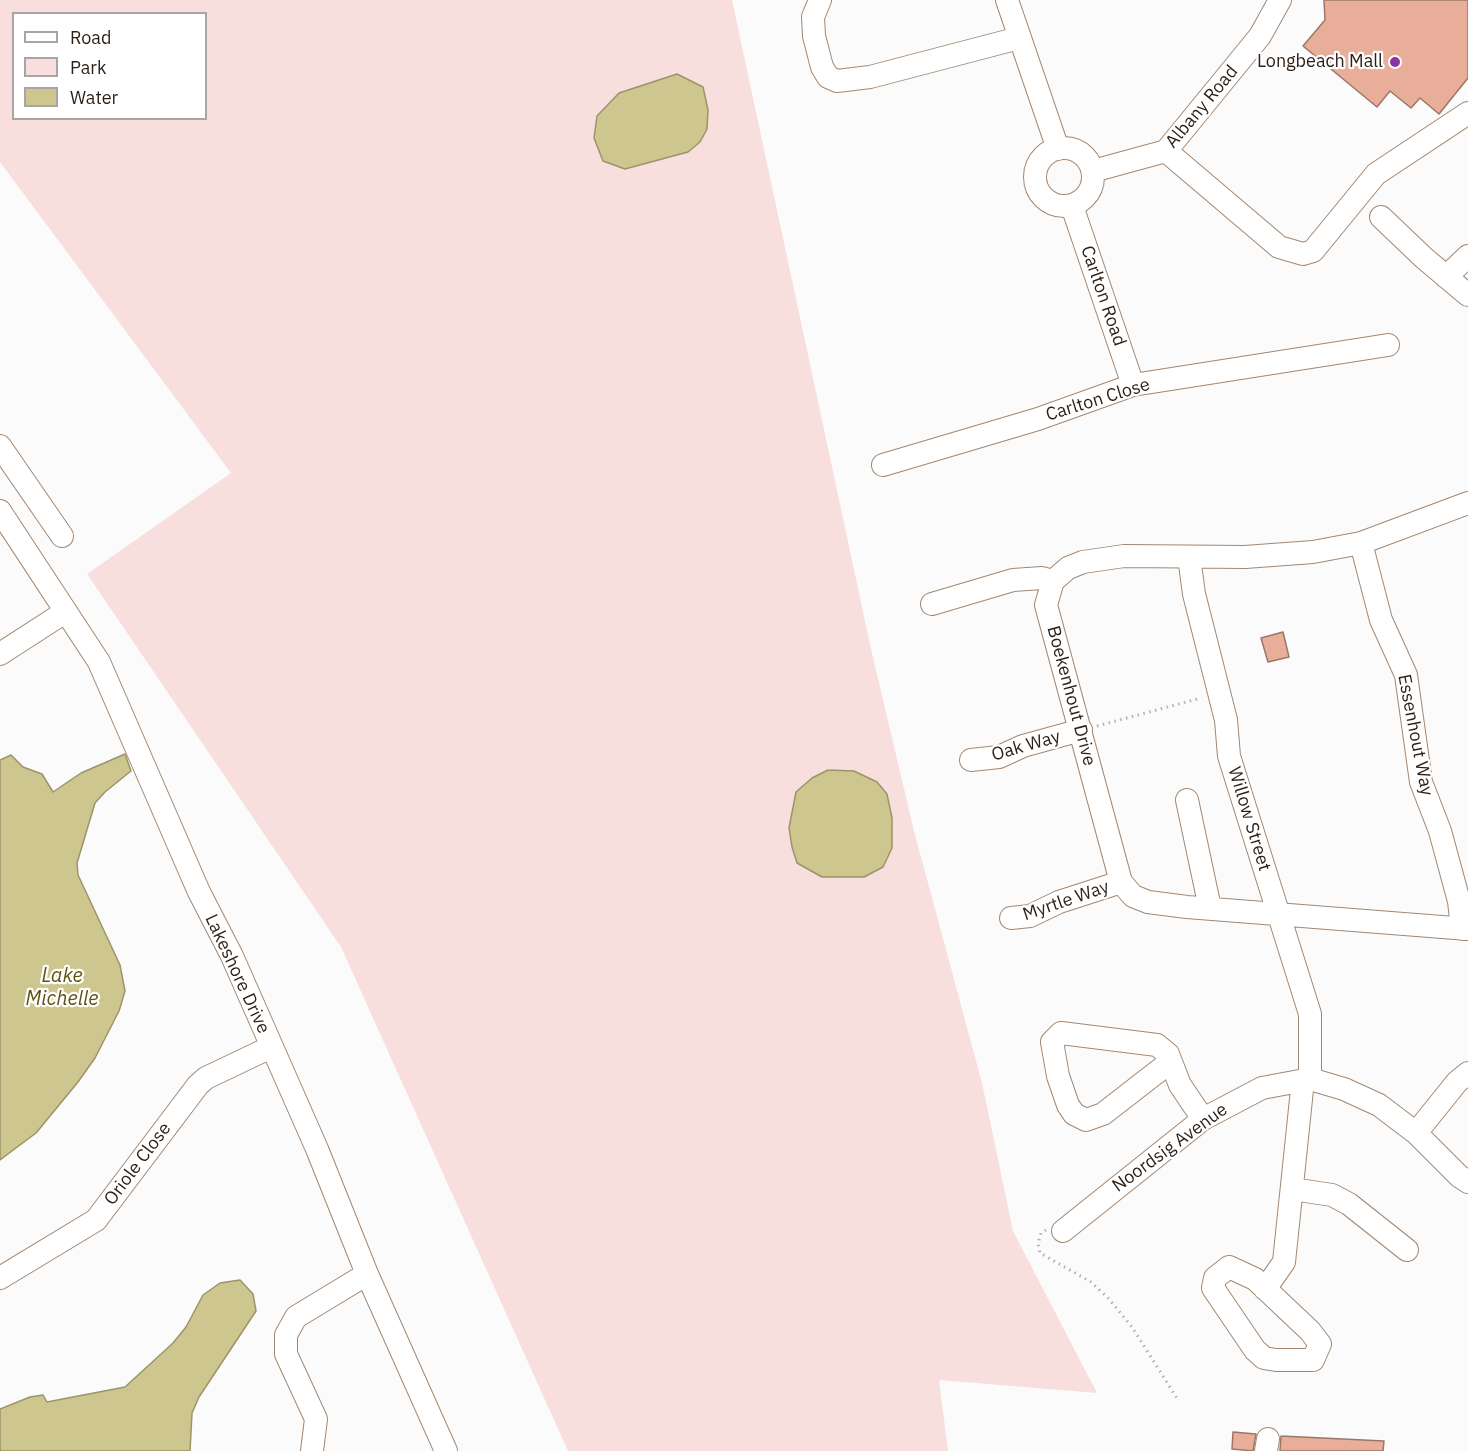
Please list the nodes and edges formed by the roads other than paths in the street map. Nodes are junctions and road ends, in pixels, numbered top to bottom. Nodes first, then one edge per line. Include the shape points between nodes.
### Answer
1 (820, 0) edge
2 (1007, 0) edge
3 (1280, 0) edge
4 (1019, 38) junction
5 (1468, 113) edge
6 (1058, 149) junction
7 (1166, 152) junction
8 (1093, 171) junction
9 (1072, 206) junction
10 (1381, 217) dead end
11 (1468, 256) edge
12 (1446, 277) junction
13 (1468, 295) edge
14 (1388, 345) dead end
15 (1133, 385) junction
16 (0, 446) edge
17 (884, 465) dead end
18 (1468, 503) edge
19 (0, 511) edge
20 (62, 536) dead end
21 (1361, 543) junction
22 (1189, 557) junction
23 (1053, 581) junction
24 (932, 604) dead end
25 (65, 612) junction
26 (0, 654) edge
27 (1081, 730) junction
28 (971, 760) dead end
29 (1187, 800) dead end
30 (1121, 882) junction
31 (1210, 908) junction
32 (1276, 912) junction
33 (1011, 918) dead end
34 (1465, 929) edge
35 (271, 1047) junction
36 (1170, 1062) junction
37 (1306, 1079) junction
38 (1464, 1083) edge
39 (1203, 1119) junction
40 (1416, 1133) junction
41 (1468, 1182) edge
42 (1292, 1190) junction
43 (1063, 1231) road end
44 (1407, 1250) dead end
45 (367, 1274) junction
46 (0, 1278) edge
47 (1265, 1288) junction
48 (312, 1451) edge
49 (446, 1451) edge

1 - 4 street via 813,17 814,36 822,68 837,81 870,77
2 - 4 street
3 - 7 street, Albany Road via 1260,36
4 - 6 street
5 - 7 street via 1376,174 1313,251 1303,254 1279,247
6 - 8 street via 1076,150
6 - 9 street via 1042,157 1026,186 1044,200 1062,207
7 - 8 street, Albany Road
8 - 9 street via 1087,197
9 - 15 street, Carlton Road
10 - 12 street
11 - 12 street
12 - 13 street
14 - 15 street, Carlton Close
15 - 17 street, Carlton Close via 1038,419
16 - 20 street
18 - 21 street
19 - 25 street, Lakeshore Drive
21 - 22 street via 1281,556
21 - 34 street, Essenhout Way via 1381,620 1406,675 1421,782 1440,831
22 - 23 street via 1124,556 1083,562
22 - 32 street, Willow Street via 1230,756
23 - 24 street via 1013,580
23 - 27 street, Boekenhout Drive via 1046,605
25 - 26 street
25 - 35 street, Lakeshore Drive via 99,662
27 - 28 street, Oak Way via 999,757
27 - 30 street, Boekenhout Drive
29 - 31 street
30 - 31 street via 1133,896 1148,902
30 - 33 street, Myrtle Way via 1030,916
31 - 32 street
32 - 34 street
32 - 37 street, Willow Street via 1310,1014
35 - 45 street, Lakeshore Drive
35 - 46 street, Oriole Close via 198,1085 96,1220
36 - 36 street via 1103,1114 1086,1120 1074,1114 1068,1105 1058,1076 1053,1042 1061,1033 1151,1043 1168,1054
36 - 39 street
37 - 39 street, Noordsig Avenue via 1262,1088
37 - 40 street, Noordsig Avenue via 1344,1089 1379,1105
37 - 42 street, Willow Street
38 - 40 street
39 - 43 street, Noordsig Avenue
40 - 41 street, Noordsig Avenue
42 - 44 street via 1332,1195
42 - 47 street, Willow Street via 1284,1262
45 - 48 street via 296,1317 286,1335 286,1354 316,1419
45 - 49 street, Lakeshore Drive
47 - 47 street via 1233,1268 1219,1274 1213,1288 1240,1331 1264,1358 1313,1360 1319,1350 1316,1337

